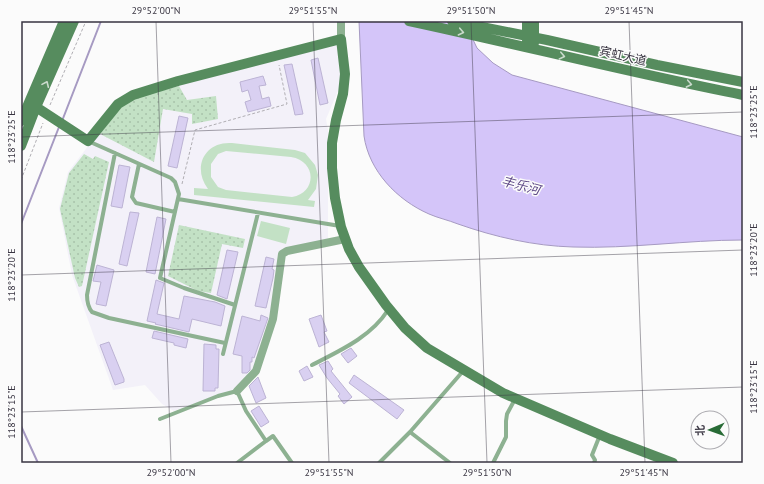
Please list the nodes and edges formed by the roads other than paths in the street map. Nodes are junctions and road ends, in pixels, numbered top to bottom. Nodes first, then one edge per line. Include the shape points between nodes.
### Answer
1 (64, 21) edge
2 (74, 21) edge
3 (341, 21) edge
4 (409, 21) edge
5 (452, 21) edge
6 (527, 21) edge
7 (534, 21) edge
8 (497, 35) junction
9 (530, 37) junction
10 (341, 39) junction
11 (530, 48) junction
12 (743, 82) edge
13 (743, 95) edge
14 (36, 107) junction
15 (22, 114) edge
16 (88, 141) junction
17 (21, 146) edge
18 (115, 153) junction
19 (139, 164) junction
20 (178, 199) junction
21 (175, 212) junction
22 (258, 213) junction
23 (341, 227) junction
24 (345, 239) junction
25 (235, 305) junction
26 (389, 308) junction
27 (226, 343) junction
28 (223, 354) dead end
29 (312, 365) dead end
30 (464, 370) junction
31 (237, 391) junction
32 (515, 398) junction
33 (160, 419) dead end
34 (410, 432) junction
35 (600, 434) junction
36 (266, 441) junction
37 (236, 463) edge
38 (292, 463) edge
39 (379, 463) edge
40 (450, 463) edge
41 (493, 463) edge
42 (594, 463) edge
43 (674, 463) edge

1 - 15 street
14 -> 2 street
3 - 10 street
4 -> 8 street
5 - 8 street
6 - 9 street
7 - 9 street
8 - 9 street, 宾虹大道
8 - 11 street, 宾虹大道
9 - 11 street
9 - 12 street, 宾虹大道
10 - 16 street via 133,95 118,104
10 - 23 street via 345,74 341,103 334,126 332,150 335,198
11 -> 13 street, 宾虹大道
14 - 16 street
14 - 17 street
16 - 18 lane
18 - 19 lane
18 - 27 lane via 87,295 90,310 110,318
19 - 20 lane via 171,178 180,194
19 - 21 lane via 133,200 136,203
20 - 21 lane
20 - 22 lane
21 - 25 lane via 160,278
22 - 23 lane
22 - 25 lane
23 - 24 street
24 - 26 street via 359,267
24 - 31 street via 282,254 273,318 256,371
25 - 27 lane
26 - 29 lane via 378,325 346,347
26 - 30 street via 420,342
27 - 28 lane
30 - 32 street
30 - 34 lane
31 - 33 lane
31 - 36 lane via 246,411
32 - 35 street
32 - 41 lane via 507,414 506,437
34 - 39 lane
34 - 40 lane
35 - 42 lane via 592,455
35 - 43 street
36 - 37 lane
36 - 38 lane via 273,436

